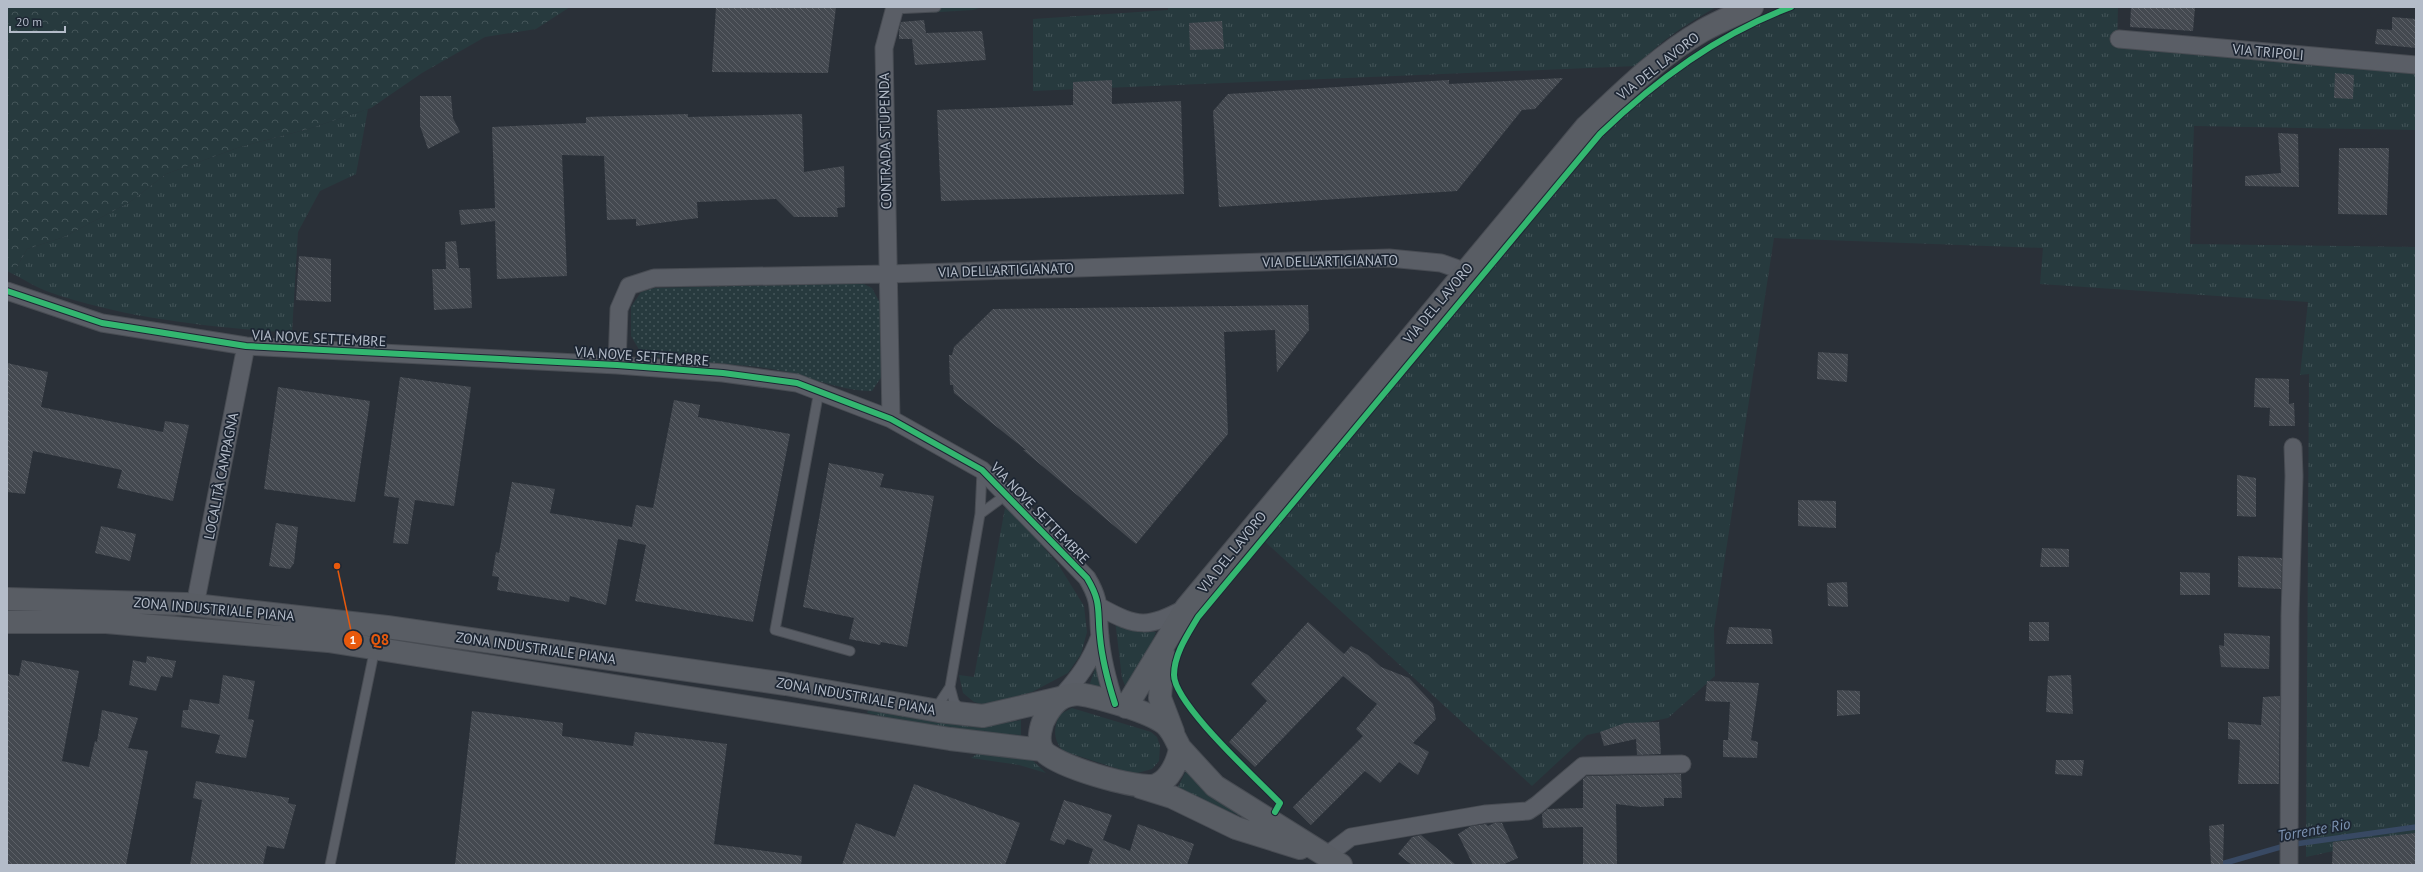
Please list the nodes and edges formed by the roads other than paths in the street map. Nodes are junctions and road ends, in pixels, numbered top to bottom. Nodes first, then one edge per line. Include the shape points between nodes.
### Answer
1 (936, 7) edge
2 (1752, 7) edge
3 (894, 8) edge
4 (2119, 39) dead end
5 (2416, 65) edge
6 (1464, 271) junction
7 (888, 274) junction
8 (7, 291) edge
9 (246, 346) junction
10 (618, 365) junction
11 (819, 391) junction
12 (891, 419) junction
13 (2293, 447) dead end
14 (982, 470) junction
15 (1006, 495) junction
16 (980, 514) junction
17 (7, 599) edge
18 (195, 605) junction
19 (1100, 608) junction
20 (1186, 608) junction
21 (7, 622) edge
22 (1100, 636) junction
23 (1165, 642) junction
24 (375, 648) junction
25 (850, 651) dead end
26 (950, 687) junction
27 (1060, 698) junction
28 (1120, 705) junction
29 (935, 710) junction
30 (965, 714) junction
31 (1178, 743) junction
32 (1043, 750) junction
33 (1682, 764) dead end
34 (1140, 787) junction
35 (1333, 860) edge
36 (2289, 862) edge
37 (330, 865) edge

1 - 3 lane, CONTRADA STUPENDA
2 - 6 main road, VIA DEL LAVORO via 1696,35 1622,92 1586,127
3 - 7 street, CONTRADA STUPENDA via 884,48
4 - 5 street, VIA TRIPOLI
6 - 7 street, VIA DELL'ARTIGIANATO via 1440,263 1389,258
6 - 20 main road, VIA DEL LAVORO
7 - 10 street, VIA DELL'ARTIGIANATO via 654,278 629,286 619,309
7 - 12 street
8 - 9 street, VIA NOVE SETTEMBRE via 102,323
9 - 10 street, VIA NOVE SETTEMBRE
9 - 18 street, LOCALITÀ CAMPAGNA
10 - 11 street, VIA NOVE SETTEMBRE via 723,373 797,383
11 - 12 street, VIA NOVE SETTEMBRE
11 - 25 lane via 774,630
12 - 14 street, VIA NOVE SETTEMBRE
13 - 36 street
14 - 15 street, VIA NOVE SETTEMBRE
14 - 16 lane
15 - 16 lane
15 - 19 street, VIA NOVE SETTEMBRE via 1087,578 1095,591
16 - 26 lane
17 - 18 main road, ZONA INDUSTRIALE PIANA
18 - 29 main road, ZONA INDUSTRIALE PIANA via 387,627 778,682
19 - 20 street via 1135,624 1160,622
19 - 22 street, VIA NOVE SETTEMBRE
20 - 23 main road, VIA DEL LAVORO
21 - 24 main road, ZONA INDUSTRIALE PIANA via 106,622 328,641
22 - 27 street, VIA NOVE SETTEMBRE via 1087,664
22 - 28 street, VIA NOVE SETTEMBRE via 1106,673
23 - 28 main road, VIA DEL LAVORO via 1150,669
23 - 31 main road, VIA DEL LAVORO via 1161,662 1160,698
24 - 32 main road, ZONA INDUSTRIALE PIANA via 950,738
24 - 37 lane
26 - 29 lane
26 - 30 lane via 954,702
27 - 28 main road, ZONA INDUSTRIALE PIANA via 1078,694
27 - 30 main road, ZONA INDUSTRIALE PIANA via 984,716
27 - 32 main road via 1045,717 1041,728 1040,740
28 - 31 main road, ZONA INDUSTRIALE PIANA via 1158,719 1167,726
29 - 30 main road, ZONA INDUSTRIALE PIANA
31 - 34 main road via 1174,767 1166,777 1157,785
31 - 35 main road, ZONA INDUSTRIALE PIANA via 1215,786
32 - 34 main road via 1063,764
33 - 35 street via 1583,766 1528,811 1485,814 1351,837
34 - 35 main road via 1172,797 1236,828

